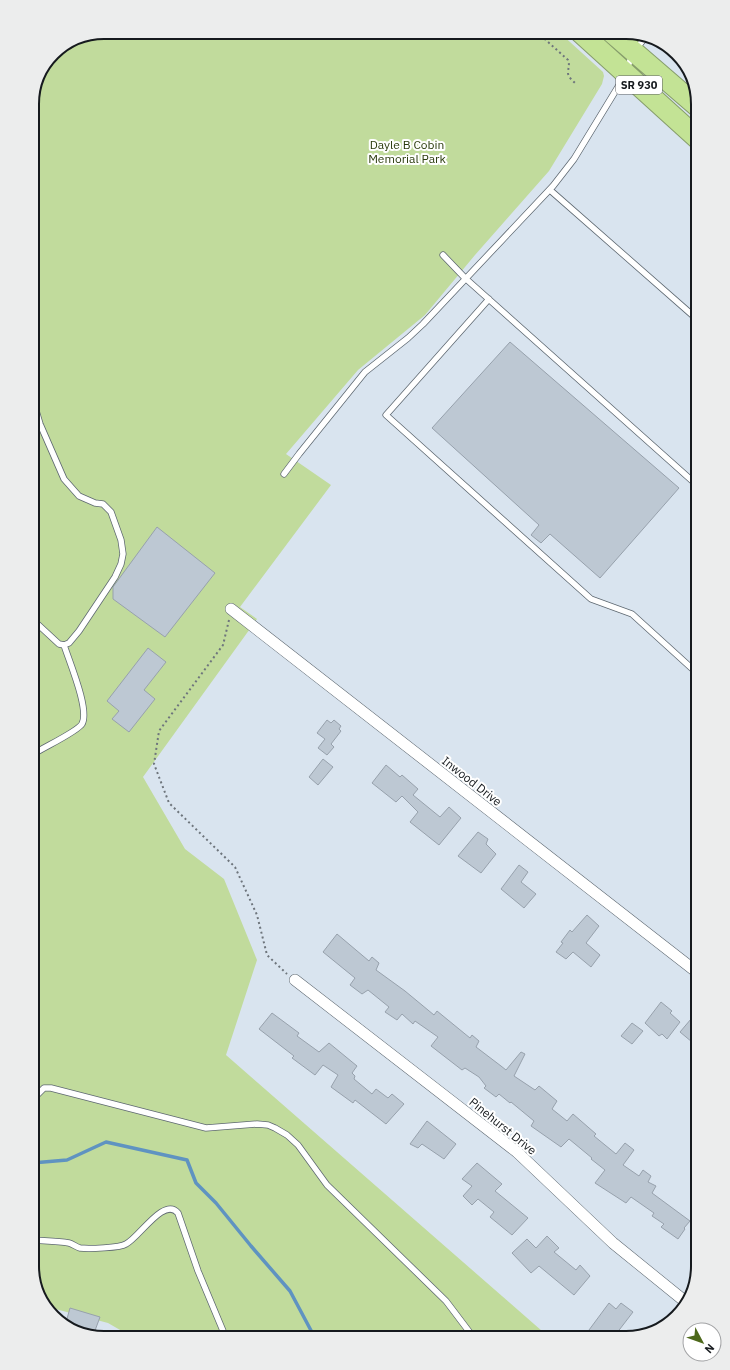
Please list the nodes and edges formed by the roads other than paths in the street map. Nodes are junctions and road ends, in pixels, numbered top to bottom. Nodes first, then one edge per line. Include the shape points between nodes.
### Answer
1 (588, 39) edge
2 (628, 39) edge
3 (640, 44) edge
4 (626, 73) junction
5 (691, 99) edge
6 (691, 133) edge
7 (550, 190) junction
8 (444, 255) dead end
9 (465, 278) junction
10 (489, 299) junction
11 (691, 314) edge
12 (39, 421) edge
13 (284, 474) dead end
14 (691, 480) edge
15 (231, 609) road end
16 (39, 625) edge
17 (64, 645) junction
18 (691, 668) edge
19 (39, 751) edge
20 (691, 968) edge
21 (294, 980) road end
22 (39, 1093) edge
23 (39, 1241) edge
24 (682, 1299) edge
25 (223, 1331) edge
26 (469, 1331) edge

1 - 4 highway, SR 930
2 - 3 highway, SR 930
3 - 4 lane
3 - 5 highway, SR 930
4 - 6 highway, SR 930
4 - 7 lane via 574,159
7 - 9 lane
7 - 11 lane
8 - 9 lane
9 - 10 lane
9 - 13 lane via 423,324 365,372
10 - 14 lane
10 - 18 lane via 386,415 591,599 632,614
12 - 17 lane via 64,479 79,496 103,504 111,512 123,554 115,577 79,631
15 - 20 street, Inwood Drive
16 - 17 lane via 59,644
17 - 19 lane via 82,697 82,725
21 - 24 street, Pinehurst Drive via 517,1152 613,1243
22 - 26 lane via 44,1088 51,1088 206,1128 257,1124 275,1128 298,1146 327,1185 446,1301
23 - 25 lane via 70,1243 81,1248 125,1245 158,1214 172,1208 178,1213 198,1271

